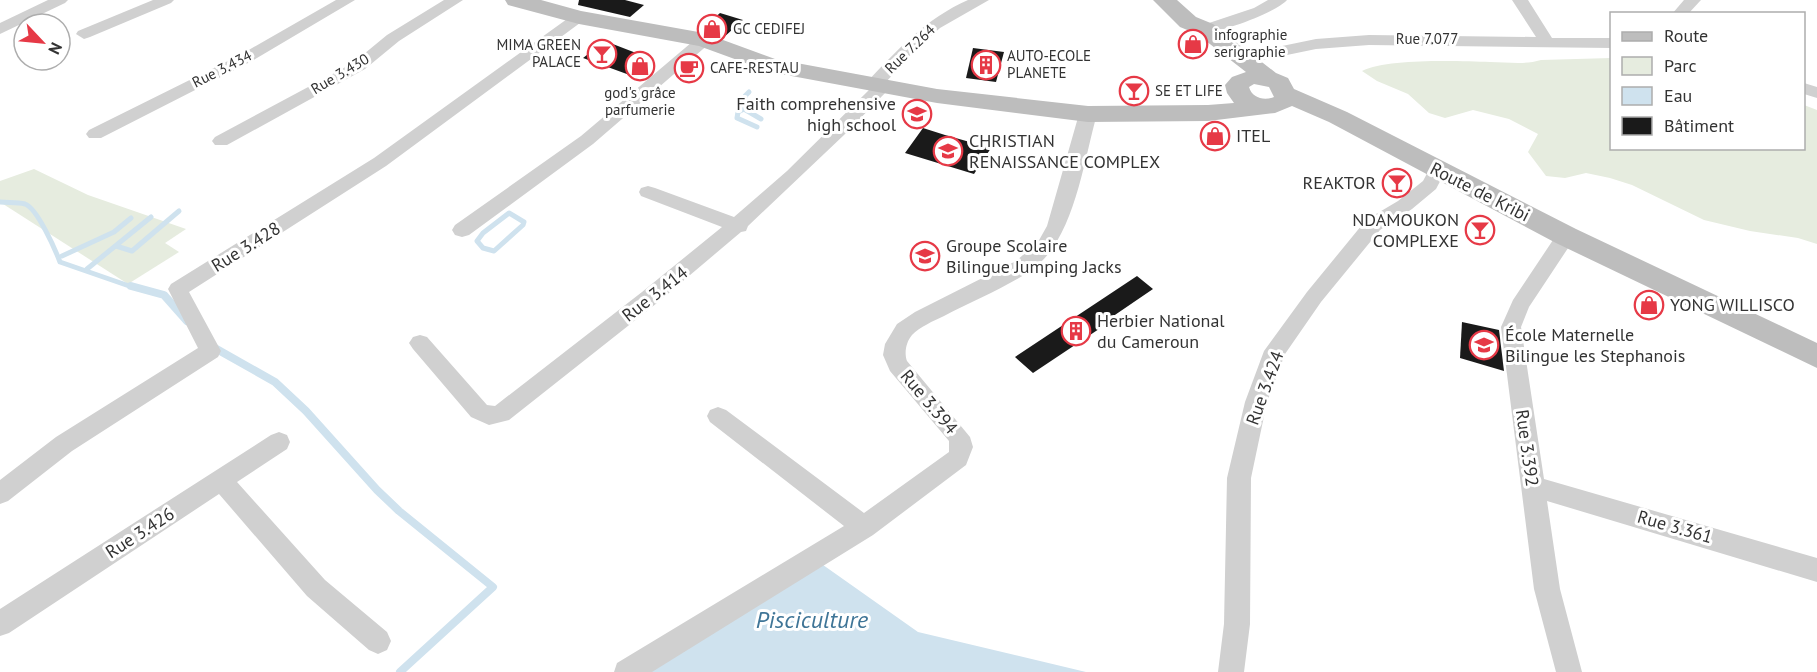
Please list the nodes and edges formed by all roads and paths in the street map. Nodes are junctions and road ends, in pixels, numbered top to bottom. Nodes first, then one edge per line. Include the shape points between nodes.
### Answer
1 (60, 0) edge
2 (166, 0) edge
3 (347, 0) edge
4 (454, 0) edge
5 (516, 0) edge
6 (978, 0) edge
7 (1164, 0) edge
8 (1279, 0) edge
9 (1520, 0) edge
10 (1693, 0) edge
11 (1681, 12) edge
12 (579, 17) junction
13 (1197, 25) junction
14 (0, 29) edge
15 (84, 34) dead end
16 (704, 40) junction
17 (1547, 42) junction
18 (1610, 43) edge
19 (1244, 59) junction
20 (878, 86) junction
21 (1237, 89) junction
22 (1273, 96) junction
23 (1174, 113) junction
24 (1088, 114) junction
25 (95, 134) dead end
26 (221, 141) dead end
27 (1437, 170) junction
28 (648, 192) dead end
29 (739, 226) junction
30 (462, 230) dead end
31 (1566, 236) junction
32 (420, 343) dead end
33 (1817, 356) edge
34 (718, 416) dead end
35 (279, 442) dead end
36 (221, 480) junction
37 (1532, 486) junction
38 (0, 494) edge
39 (864, 527) junction
40 (1817, 570) edge
41 (0, 624) edge
42 (378, 641) dead end
43 (1231, 670) edge
44 (627, 672) edge
45 (1569, 672) edge

1 - 14 street
2 - 15 street
3 - 25 street, Rue 3.434 via 246,58
4 - 26 street, Rue 3.430 via 393,38 359,66
5 - 12 main road
6 - 20 street, Rue 7.264 via 959,8 923,34
7 - 13 main road
8 - 13 street via 1259,11
9 - 17 street
10 - 11 street
12 - 16 main road
12 - 38 street, Rue 3.428 via 380,162 178,289 210,351 64,444
13 - 19 main road
13 - 21 main road
16 - 20 main road via 770,65
16 - 30 street via 587,140
17 - 18 street, Rue 7.077
17 - 19 street, Rue 7.077 via 1369,40 1316,44
19 - 22 main road
20 - 24 main road
20 - 29 street, Rue 3.414 via 852,119
21 - 22 main road via 1252,104
21 - 23 main road
22 - 23 main road via 1239,111
22 - 27 main road, Route de Kribi
23 - 24 main road
24 - 39 street, Rue 3.394 via 1057,225 1045,247 1023,266 921,318 904,330 896,344 894,355 898,365 959,437 962,447 958,458
27 - 31 main road, Route de Kribi
27 - 43 street, Rue 3.424 via 1430,185 1373,225 1275,351 1256,402 1239,478 1237,624
28 - 29 street
29 - 32 street, Rue 3.414 via 501,414 489,416 479,411
31 - 33 main road, Route de Kribi
31 - 37 street, Rue 3.392 via 1520,305 1511,327
34 - 39 street
35 - 36 street, Rue 3.426
36 - 41 street, Rue 3.426
36 - 42 street via 316,588
37 - 40 street, Rue 3.361
37 - 45 street, Rue 3.392 via 1547,589
39 - 44 street, Rue 3.394

